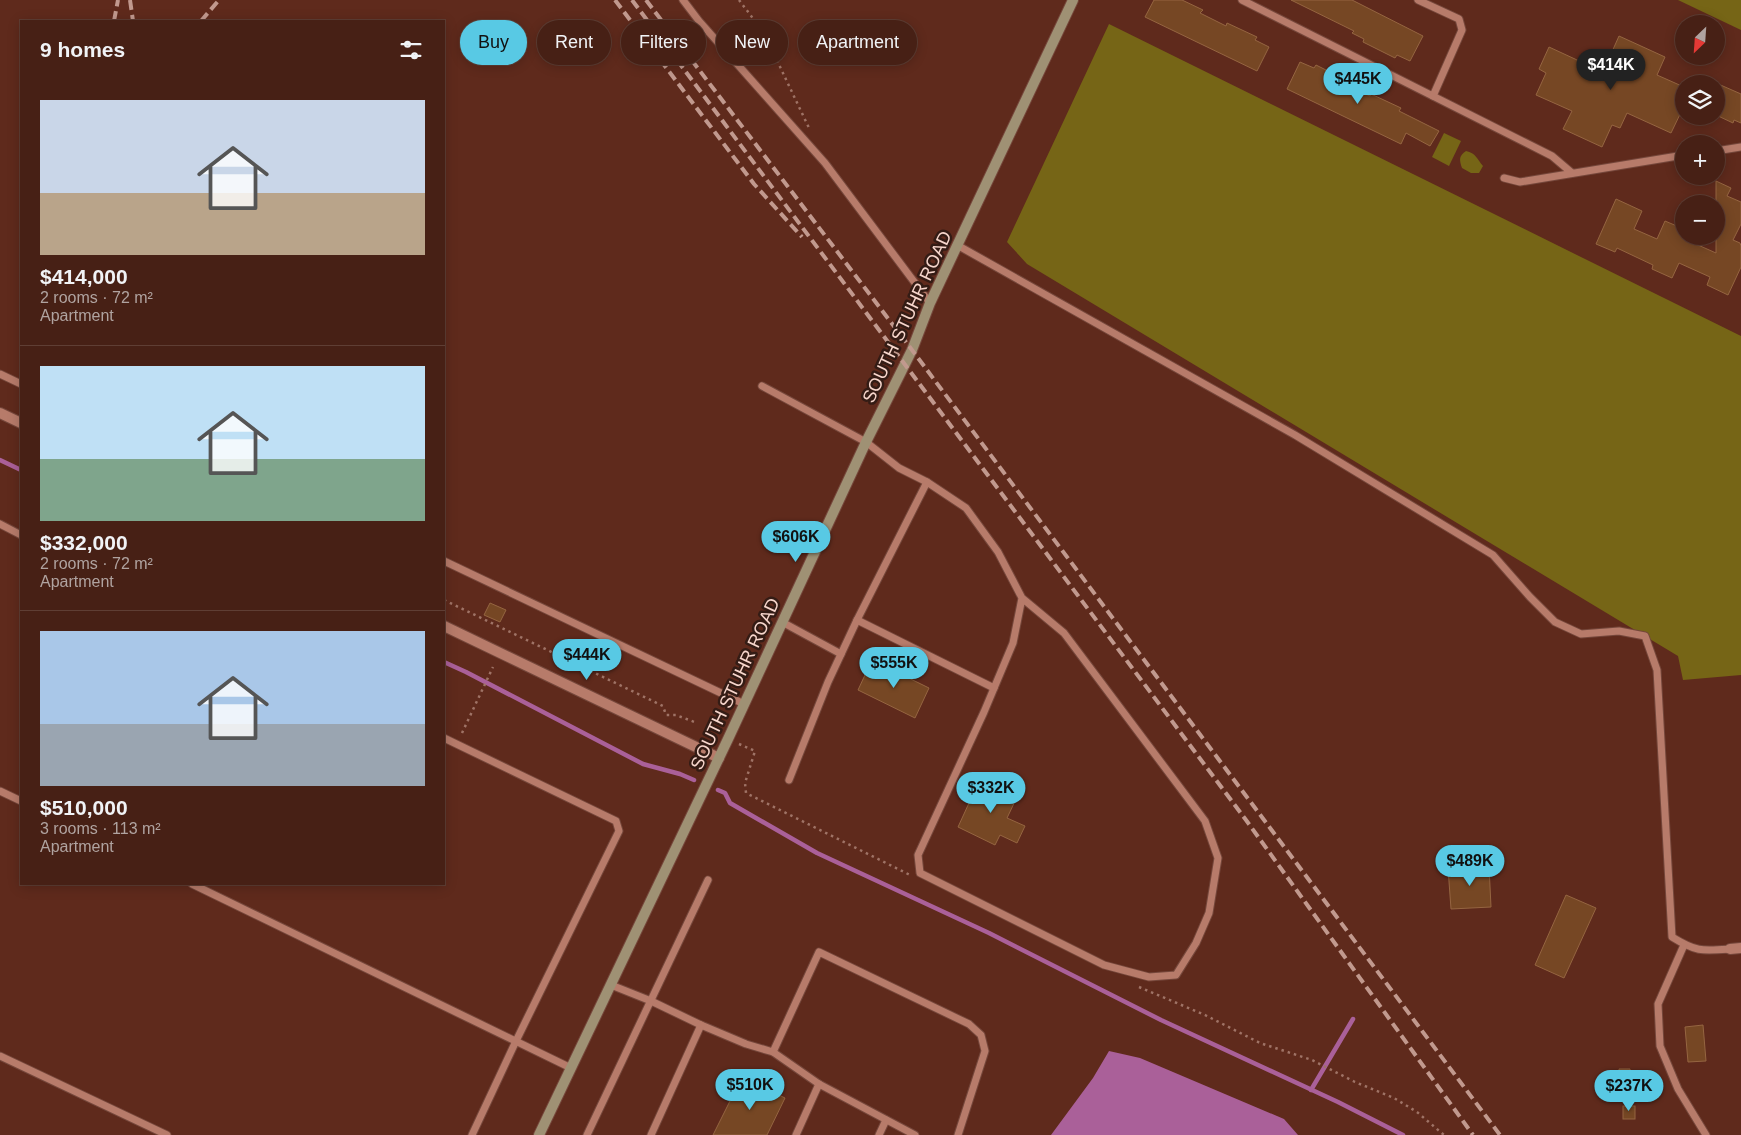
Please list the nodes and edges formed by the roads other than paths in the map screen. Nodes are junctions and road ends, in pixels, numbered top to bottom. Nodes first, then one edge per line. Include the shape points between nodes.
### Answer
1 (684, 0) edge
2 (1073, 0) edge
3 (1242, 0) edge
4 (1418, 0) edge
5 (1433, 96) junction
6 (1741, 147) edge
7 (1725, 149) edge
8 (1675, 157) edge
9 (1572, 174) junction
10 (1504, 178) dead end
11 (957, 245) junction
12 (930, 303) junction
13 (0, 374) edge
14 (20, 384) edge
15 (762, 386) dead end
16 (0, 412) edge
17 (20, 422) edge
18 (866, 442) junction
19 (927, 482) junction
20 (0, 524) edge
21 (20, 534) edge
22 (445, 561) edge
23 (1022, 598) junction
24 (856, 620) junction
25 (782, 622) junction
26 (445, 626) edge
27 (841, 654) junction
28 (994, 688) junction
29 (744, 704) junction
30 (445, 738) edge
31 (719, 758) junction
32 (788, 780) dead end
33 (0, 791) edge
34 (20, 801) edge
35 (708, 880) dead end
36 (194, 885) edge
37 (1684, 945) junction
38 (1736, 949) edge
39 (611, 985) junction
40 (651, 1001) junction
41 (701, 1026) junction
42 (516, 1041) junction
43 (773, 1052) junction
44 (0, 1056) edge
45 (571, 1068) junction
46 (819, 1084) junction
47 (886, 1120) junction
48 (167, 1135) edge
49 (472, 1135) edge
50 (539, 1135) edge
51 (587, 1135) edge
52 (651, 1135) edge
53 (796, 1135) edge
54 (879, 1135) edge
55 (915, 1135) edge
56 (958, 1135) edge
57 (1706, 1135) edge

1 - 12 lane via 825,163
2 - 11 main road, SOUTH STUHR ROAD
3 - 5 lane
4 - 5 lane via 1459,20 1462,30
5 - 9 lane via 1552,156
6 - 7 lane
8 - 9 lane
9 - 10 lane via 1520,182
11 - 12 main road, SOUTH STUHR ROAD
11 - 37 lane via 1295,435 1493,555 1555,622 1581,634 1619,631 1646,636 1657,670 1672,937
12 - 18 main road, SOUTH STUHR ROAD via 912,350
13 - 14 lane
15 - 18 lane
16 - 17 street
18 - 19 lane via 899,468
18 - 25 main road, SOUTH STUHR ROAD
19 - 23 lane via 966,508 998,552
19 - 24 lane
20 - 21 lane
22 - 29 lane
23 - 28 lane via 1013,643
23 - 28 lane via 1064,633 1205,821 1218,858 1209,913 1196,943 1176,975 1149,977 1104,965 920,873 918,855
24 - 27 lane
24 - 28 lane
25 - 27 lane
25 - 29 main road, SOUTH STUHR ROAD
26 - 31 street
27 - 32 lane
29 - 31 main road, SOUTH STUHR ROAD
30 - 42 lane via 616,821 618,830
31 - 39 main road, SOUTH STUHR ROAD
33 - 34 lane
35 - 40 lane
36 - 42 lane
37 - 38 lane via 1700,951
37 - 57 lane via 1658,1004 1660,1046 1678,1089
39 - 40 lane
39 - 45 main road, SOUTH STUHR ROAD
40 - 41 lane
40 - 51 lane
41 - 43 lane
41 - 52 lane
42 - 45 lane
42 - 49 lane
43 - 46 lane
43 - 56 lane via 818,952 969,1024 981,1035 985,1051
44 - 48 lane
45 - 50 main road, SOUTH STUHR ROAD
46 - 47 lane
46 - 53 lane
47 - 54 lane
47 - 55 lane

